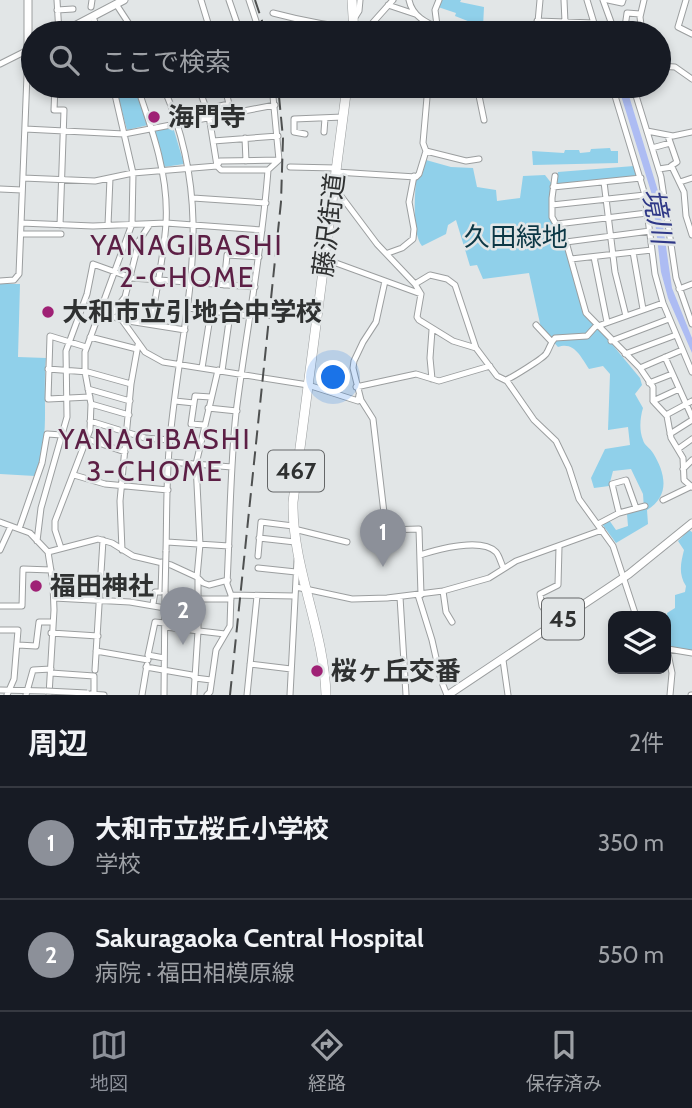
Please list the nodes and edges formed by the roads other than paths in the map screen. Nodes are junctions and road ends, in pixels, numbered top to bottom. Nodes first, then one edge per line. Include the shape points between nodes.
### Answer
1 (28, 0) edge
2 (57, 0) edge
3 (124, 0) edge
4 (201, 0) edge
5 (229, 0) edge
6 (249, 0) edge
7 (352, 0) edge
8 (360, 0) edge
9 (393, 0) edge
10 (409, 0) edge
11 (439, 0) edge
12 (540, 0) edge
13 (564, 0) edge
14 (587, 0) edge
15 (604, 0) edge
16 (623, 0) edge
17 (644, 0) edge
18 (686, 0) edge
19 (116, 4) junction
20 (388, 5) junction
21 (57, 9) junction
22 (73, 9) dead end
23 (273, 13) dead end
24 (640, 14) junction
25 (415, 15) junction
26 (93, 17) junction
27 (29, 21) edge
28 (58, 21) edge
29 (85, 21) edge
30 (94, 21) edge
31 (127, 21) edge
32 (207, 21) edge
33 (236, 21) edge
34 (257, 21) edge
35 (312, 21) edge
36 (354, 21) edge
37 (356, 21) edge
38 (375, 21) edge
39 (424, 21) edge
40 (437, 21) edge
41 (537, 21) edge
42 (565, 21) edge
43 (593, 21) edge
44 (611, 21) edge
45 (626, 21) edge
46 (641, 21) edge
47 (692, 34) edge
48 (21, 52) edge
49 (0, 63) edge
50 (671, 67) edge
51 (692, 79) edge
52 (27, 98) edge
53 (54, 98) edge
54 (116, 98) edge
55 (141, 98) edge
56 (168, 98) edge
57 (202, 98) edge
58 (228, 98) edge
59 (274, 98) edge
60 (345, 98) edge
61 (427, 98) edge
62 (479, 98) edge
63 (616, 98) edge
64 (637, 98) edge
65 (275, 105) junction
66 (206, 109) junction
67 (209, 116) junction
68 (343, 117) junction
69 (325, 118) junction
70 (484, 120) dead end
71 (177, 122) junction
72 (151, 128) junction
73 (25, 129) junction
74 (63, 131) junction
75 (647, 131) junction
76 (324, 132) dead end
77 (692, 132) edge
78 (124, 134) junction
79 (305, 134) dead end
80 (278, 135) junction
81 (668, 136) junction
82 (245, 138) junction
83 (213, 141) junction
84 (670, 143) junction
85 (652, 148) junction
86 (426, 151) junction
87 (479, 159) dead end
88 (279, 160) junction
89 (246, 161) junction
90 (217, 166) junction
91 (670, 166) junction
92 (189, 167) junction
93 (290, 167) dead end
94 (659, 169) junction
95 (162, 170) junction
96 (268, 170) junction
97 (336, 170) junction
98 (133, 173) junction
99 (414, 176) junction
100 (555, 176) dead end
101 (23, 178) junction
102 (110, 178) junction
103 (641, 178) junction
104 (692, 178) edge
105 (61, 179) junction
106 (604, 182) junction
107 (680, 182) junction
108 (553, 187) junction
109 (0, 189) edge
110 (22, 190) junction
111 (334, 191) junction
112 (645, 195) junction
113 (193, 198) junction
114 (606, 199) junction
115 (265, 203) junction
116 (552, 205) junction
117 (647, 212) junction
118 (608, 217) junction
119 (21, 223) junction
120 (150, 223) junction
121 (166, 223) junction
122 (132, 224) junction
123 (195, 224) junction
124 (557, 224) junction
125 (60, 225) junction
126 (108, 225) junction
127 (262, 230) junction
128 (650, 231) junction
129 (20, 234) junction
130 (61, 234) dead end
131 (692, 235) edge
132 (611, 236) junction
133 (566, 242) junction
134 (652, 250) junction
135 (632, 252) junction
136 (388, 253) junction
137 (613, 254) junction
138 (259, 257) junction
139 (594, 257) junction
140 (324, 259) junction
141 (571, 259) junction
142 (114, 271) junction
143 (129, 277) junction
144 (158, 280) junction
145 (0, 281) edge
146 (385, 281) junction
147 (192, 282) junction
148 (415, 284) junction
149 (692, 284) edge
150 (224, 285) junction
151 (254, 287) junction
152 (679, 289) junction
153 (421, 294) junction
154 (692, 301) edge
155 (663, 303) junction
156 (684, 304) junction
157 (83, 305) junction
158 (188, 308) junction
159 (643, 309) junction
160 (99, 311) junction
161 (211, 311) junction
162 (230, 314) junction
163 (111, 315) junction
164 (626, 316) junction
165 (250, 317) junction
166 (669, 319) junction
167 (122, 320) junction
168 (691, 321) edge
169 (607, 323) junction
170 (151, 324) junction
171 (536, 325) dead end
172 (597, 326) junction
173 (185, 330) junction
174 (432, 330) junction
175 (676, 335) junction
176 (90, 337) junction
177 (69, 340) junction
178 (551, 341) junction
179 (611, 341) junction
180 (86, 347) junction
181 (138, 347) junction
182 (475, 348) junction
183 (682, 350) junction
184 (625, 354) junction
185 (665, 357) junction
186 (180, 365) junction
187 (490, 366) junction
188 (202, 368) junction
189 (640, 368) junction
190 (48, 369) junction
191 (66, 370) junction
192 (220, 371) junction
193 (85, 372) junction
194 (692, 372) edge
195 (242, 374) junction
196 (672, 374) junction
197 (432, 379) junction
198 (506, 380) junction
199 (649, 383) junction
200 (131, 384) junction
201 (308, 384) junction
202 (88, 389) junction
203 (679, 389) junction
204 (357, 391) junction
205 (211, 397) junction
206 (68, 400) junction
207 (90, 400) junction
208 (130, 401) junction
209 (174, 401) junction
210 (653, 401) junction
211 (194, 403) junction
212 (689, 403) edge
213 (208, 408) junction
214 (237, 411) junction
215 (129, 415) junction
216 (666, 415) junction
217 (692, 419) edge
218 (90, 421) junction
219 (204, 425) junction
220 (127, 433) junction
221 (670, 434) junction
222 (62, 435) junction
223 (87, 439) junction
224 (692, 439) edge
225 (170, 440) junction
226 (678, 449) junction
227 (125, 452) junction
228 (692, 460) edge
229 (169, 462) junction
230 (196, 464) junction
231 (232, 467) junction
232 (683, 468) junction
233 (74, 475) junction
234 (122, 485) junction
235 (692, 487) edge
236 (168, 490) junction
237 (663, 500) dead end
238 (645, 506) dead end
239 (636, 508) junction
240 (619, 513) junction
241 (0, 522) edge
242 (692, 523) edge
243 (598, 524) junction
244 (11, 526) junction
245 (293, 528) junction
246 (19, 529) junction
247 (602, 530) junction
248 (259, 538) junction
249 (103, 540) junction
250 (37, 541) junction
251 (167, 542) junction
252 (295, 542) junction
253 (347, 542) dead end
254 (200, 544) junction
255 (229, 546) junction
256 (559, 547) junction
257 (61, 548) junction
258 (0, 549) edge
259 (122, 550) junction
260 (48, 552) junction
261 (419, 555) junction
262 (258, 556) dead end
263 (298, 557) junction
264 (162, 562) junction
265 (503, 567) junction
266 (258, 569) dead end
267 (51, 570) junction
268 (296, 572) junction
269 (198, 578) junction
270 (623, 579) junction
271 (228, 580) junction
272 (296, 587) junction
273 (306, 589) junction
274 (443, 592) junction
275 (165, 593) junction
276 (419, 595) junction
277 (257, 596) junction
278 (295, 596) junction
279 (231, 597) junction
280 (400, 597) junction
281 (54, 598) junction
282 (198, 599) junction
283 (101, 601) junction
284 (153, 604) junction
285 (0, 606) edge
286 (165, 608) junction
287 (634, 611) edge
288 (52, 622) junction
289 (452, 622) dead end
290 (165, 625) junction
291 (555, 625) junction
292 (0, 630) edge
293 (198, 631) junction
294 (51, 633) junction
295 (225, 634) junction
296 (98, 636) junction
297 (18, 645) junction
298 (671, 648) edge
299 (96, 651) junction
300 (692, 653) edge
301 (148, 657) junction
302 (164, 658) junction
303 (503, 660) junction
304 (250, 664) junction
305 (146, 667) junction
306 (671, 668) edge
307 (290, 669) junction
308 (95, 670) dead end
309 (164, 670) junction
310 (51, 671) junction
311 (195, 678) junction
312 (211, 680) junction
313 (0, 690) edge
314 (8, 692) edge
315 (27, 693) edge
316 (47, 693) edge
317 (94, 694) edge
318 (104, 695) edge
319 (142, 695) edge
320 (163, 695) edge
321 (194, 695) edge
322 (206, 695) edge
323 (247, 695) edge
324 (290, 695) edge
325 (326, 695) edge
326 (406, 695) edge
327 (447, 695) edge
328 (508, 695) edge
329 (670, 695) edge

1 - 27 main road
2 - 21 street
3 - 19 main road
4 - 32 street
5 - 33 street
6 - 34 street
7 - 36 highway
8 - 37 street
9 - 20 street
10 - 25 street
11 - 40 street
12 - 41 street
13 - 42 street
14 - 43 street
15 - 16 street
15 - 44 street
17 - 24 street
18 - 47 street via 678,27
19 - 26 main road
19 - 31 street
20 - 25 street
20 - 38 street
21 - 22 street
21 - 28 street
23 - 35 street
24 - 45 street via 627,13
24 - 46 street
25 - 39 street
26 - 29 main road
26 - 30 street
48 - 49 street
50 - 51 street
52 - 73 street
53 - 74 street via 54,110 64,110
54 - 78 street
55 - 72 street
56 - 71 street
57 - 66 street
58 - 66 street via 229,104
59 - 65 street
60 - 68 highway, 藤沢街道 / 467
61 - 86 street
62 - 70 street
63 - 103 street
64 - 75 street
65 - 67 street
65 - 80 street
66 - 67 street
67 - 71 street
67 - 83 street
68 - 69 street
68 - 97 highway, 藤沢街道 / 467
69 - 76 street
69 - 79 street via 294,119 291,127 296,134
71 - 72 street
71 - 92 street
72 - 78 street
72 - 95 street
73 - 74 street
73 - 101 street
74 - 78 street
74 - 105 street
75 - 81 street
75 - 85 street
77 - 81 street
78 - 98 street
80 - 82 street
80 - 88 street
81 - 84 street
82 - 83 street
82 - 89 street
83 - 90 street
84 - 85 street
84 - 91 street via 677,162
85 - 94 street
86 - 87 street via 466,161
86 - 99 street via 419,174
88 - 89 street
88 - 96 street
89 - 90 street
90 - 92 street
90 - 96 street via 221,170
91 - 94 street
91 - 107 street
92 - 95 street
92 - 113 street
93 - 97 street
94 - 152 street
95 - 98 street
95 - 121 street
96 - 115 street
97 - 99 street
97 - 111 highway, 藤沢街道 / 467
98 - 102 street
98 - 122 street
99 - 136 street via 409,202 413,239
100 - 108 street
101 - 105 street
101 - 110 street
102 - 105 street
102 - 126 street
103 - 106 street
103 - 112 street
104 - 107 street
105 - 125 street
106 - 108 street
106 - 114 street
107 - 131 street
108 - 116 street
109 - 110 street
110 - 119 street
111 - 136 street
111 - 140 highway, 藤沢街道 / 467
112 - 114 street
112 - 117 street
113 - 115 street
113 - 123 street
114 - 116 street
114 - 118 street
115 - 127 street
116 - 124 street
117 - 118 street
117 - 128 street
118 - 124 street
118 - 132 street
119 - 125 street
119 - 129 street
120 - 121 street
120 - 122 street
120 - 143 street via 139,241
121 - 123 street
121 - 144 street
122 - 126 street
122 - 142 street
123 - 127 street
123 - 147 street
124 - 133 street
125 - 126 street
127 - 138 street
128 - 132 street
128 - 134 street
129 - 130 street
129 - 145 street via 18,276
132 - 133 street
132 - 137 street
133 - 141 street
134 - 135 street
134 - 155 street
135 - 137 street
135 - 159 street
136 - 148 street
137 - 139 street
137 - 164 street
138 - 150 street via 228,255
138 - 151 street
139 - 141 street
139 - 169 street
140 - 146 street
140 - 201 highway, 藤沢街道 / 467
141 - 172 street via 586,313
142 - 143 street
142 - 157 street via 93,264
142 - 160 street
143 - 144 street
143 - 163 street via 125,297
144 - 147 street
144 - 170 street
146 - 153 street
146 - 204 street via 376,322 354,360
147 - 150 street
147 - 158 street
148 - 153 street
148 - 182 street via 430,275 454,285
149 - 152 street
150 - 151 street
151 - 165 street
152 - 156 street
153 - 174 street via 417,317
154 - 156 street
155 - 159 street
155 - 166 street
156 - 168 street
157 - 160 street
157 - 177 street
158 - 161 street
158 - 173 street
159 - 164 street
160 - 163 street
160 - 176 street
161 - 162 street
161 - 188 street
162 - 165 street
162 - 192 street
163 - 167 street
164 - 169 street
165 - 195 street
166 - 175 street
166 - 179 street
167 - 170 street
167 - 181 street
169 - 172 street
170 - 173 street
171 - 178 street
172 - 178 street via 587,336
172 - 179 street
173 - 186 street
174 - 182 street
174 - 197 street
175 - 183 street
175 - 184 street
176 - 180 street
176 - 181 street
177 - 180 street
177 - 190 street via 50,335
177 - 191 street
178 - 198 street via 546,354
179 - 184 street
180 - 193 street
181 - 186 street via 158,360
181 - 200 street
182 - 187 street
183 - 185 street
183 - 194 street
184 - 189 street
185 - 189 street
185 - 196 street
186 - 188 street
186 - 209 street
187 - 197 street
187 - 198 street
188 - 192 street
189 - 199 street
190 - 191 street
190 - 206 street via 48,399
191 - 193 street
191 - 206 street
192 - 195 street
192 - 205 street
193 - 200 street
193 - 202 street
195 - 201 street
195 - 214 street
196 - 199 street
196 - 203 street
197 - 204 street via 409,375
198 - 243 street via 556,441 579,499
199 - 210 street
200 - 208 street
201 - 204 street via 358,401
201 - 245 highway, 藤沢街道 / 467 via 294,484
202 - 207 street
202 - 208 street
203 - 210 street
203 - 212 street
204 - 261 street via 373,419 386,530 419,529
205 - 211 street via 195,396
205 - 213 street
206 - 207 street
206 - 222 street
207 - 215 street
207 - 218 street
208 - 215 street
209 - 211 street
209 - 225 street
210 - 216 street
211 - 219 street via 191,424
212 - 216 street
212 - 217 street
213 - 214 street
213 - 219 street
214 - 231 street
215 - 220 street
216 - 221 street
217 - 221 street
218 - 220 street
218 - 223 street
219 - 230 street
220 - 225 street
220 - 227 street
221 - 226 street
222 - 246 street via 47,434
222 - 250 street via 41,508
223 - 227 street
223 - 233 street
224 - 226 street
225 - 229 street
226 - 232 street
227 - 234 street
228 - 232 street
229 - 230 street
229 - 236 street
230 - 231 street
230 - 254 street
231 - 255 street
232 - 235 street via 684,480
233 - 234 street
233 - 257 street via 55,521
234 - 236 street
234 - 259 street
235 - 237 street
236 - 251 street
238 - 239 street
239 - 240 street
239 - 240 street via 626,480 612,484
240 - 243 street
241 - 244 street
242 - 270 main road, 45
243 - 247 street
244 - 246 street
244 - 258 street
245 - 248 street via 261,522
245 - 252 highway, 藤沢街道 / 467
245 - 253 street
246 - 250 street
247 - 256 street
247 - 270 street via 613,545
248 - 252 street
248 - 262 street
249 - 257 street
249 - 259 street
249 - 283 street
250 - 260 street
251 - 254 street
251 - 275 street, bridge
252 - 263 highway, 藤沢街道 / 467
254 - 255 street
254 - 269 street
255 - 271 street
256 - 265 street
256 - 291 street via 558,585 540,594
257 - 260 street
259 - 264 street
260 - 267 street
261 - 265 street via 453,545 488,548 496,552
261 - 276 street
263 - 268 street
263 - 273 highway, 藤沢街道 / 467
264 - 269 street
264 - 284 street via 161,592 155,592
265 - 274 street via 489,578
266 - 268 street
267 - 281 street
267 - 285 street via 23,569 22,606
268 - 272 street
269 - 271 street via 209,585
269 - 282 street
270 - 287 street
270 - 291 main road, 45
271 - 279 street
272 - 273 street
272 - 278 street
273 - 280 street via 352,599
273 - 325 highway, 藤沢街道 / 467
274 - 276 street
274 - 289 street
275 - 282 street
275 - 286 street
276 - 280 street
276 - 327 street
277 - 278 street
277 - 279 street
277 - 304 street
278 - 307 street
279 - 282 street
279 - 295 street via 230,626
280 - 326 street
281 - 283 street
281 - 288 street
282 - 293 street
283 - 284 street
283 - 296 street
284 - 286 street
286 - 290 street
288 - 294 street
288 - 297 street via 39,622 36,646
290 - 293 street
290 - 301 street via 155,622
290 - 302 street
291 - 303 main road, 45
292 - 297 street via 18,630
293 - 295 street
293 - 311 street
294 - 296 street
294 - 310 street
295 - 312 street via 216,650
296 - 299 street
297 - 314 street
298 - 300 street
299 - 301 street
299 - 308 street
301 - 302 street
301 - 305 street
302 - 309 street
303 - 327 main road, 45
303 - 328 street
304 - 307 street
304 - 323 street
305 - 309 street
305 - 319 street
306 - 329 street
307 - 324 street
309 - 311 street
309 - 320 street
310 - 315 street via 33,670
310 - 316 street
310 - 317 street via 94,676
311 - 312 street
311 - 321 street
312 - 322 street
313 - 314 street
314 - 315 street
315 - 316 street
316 - 317 street, bridge
317 - 318 street

